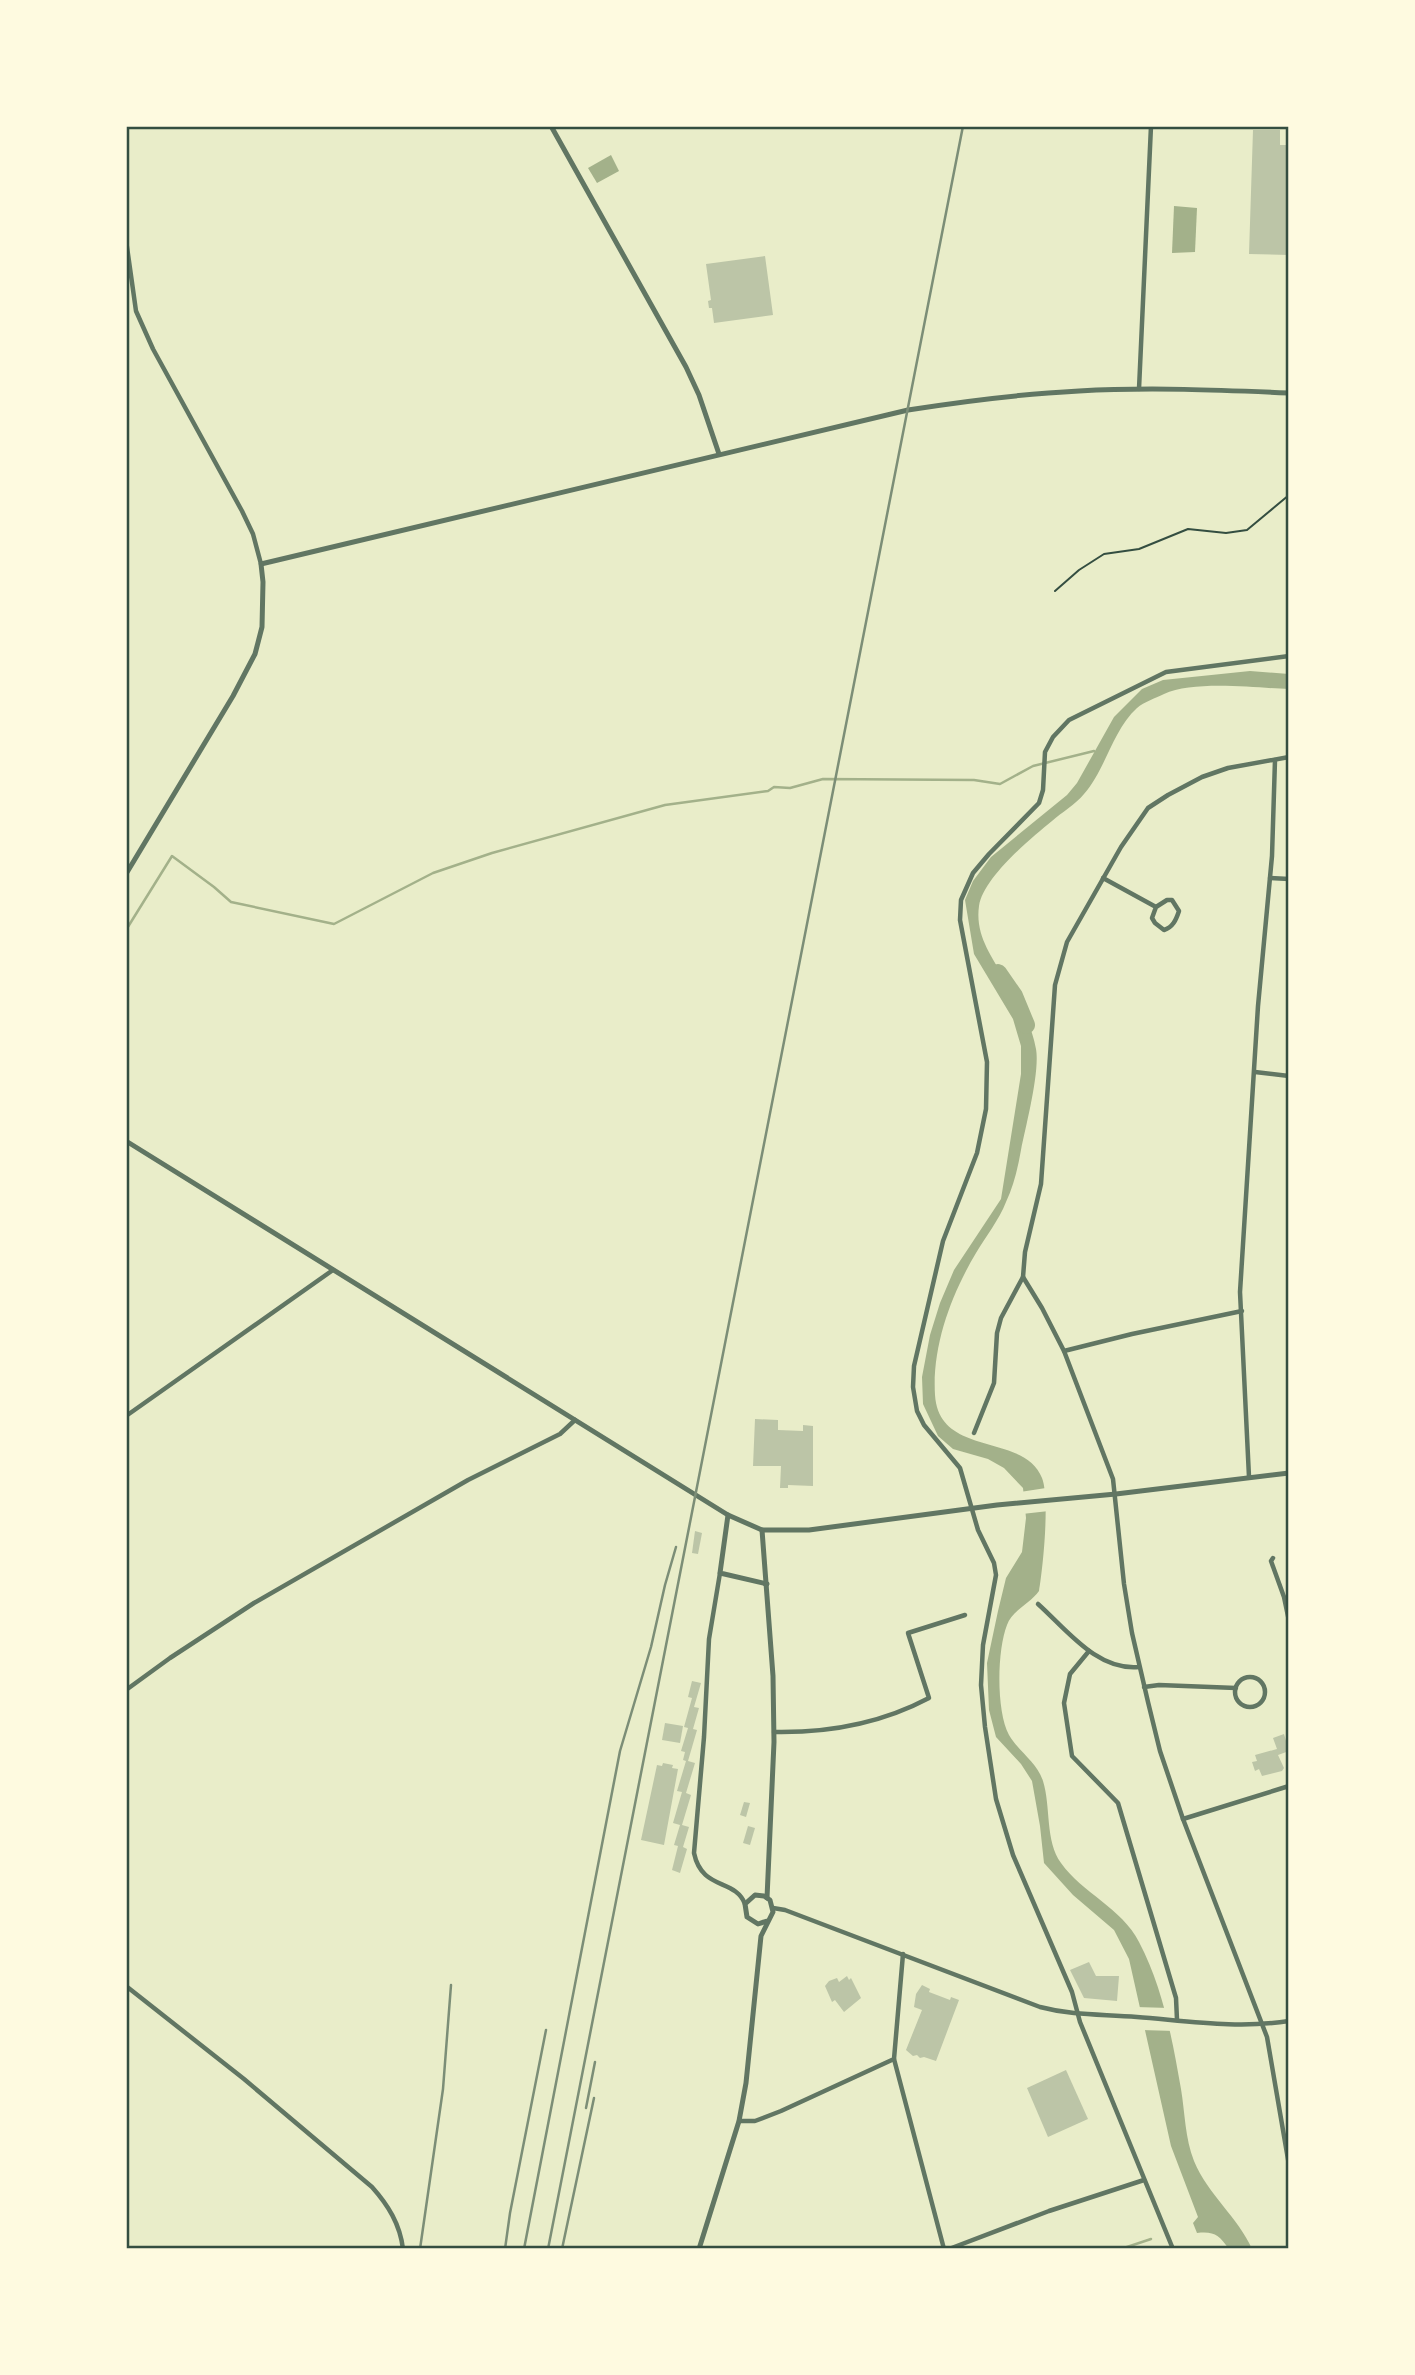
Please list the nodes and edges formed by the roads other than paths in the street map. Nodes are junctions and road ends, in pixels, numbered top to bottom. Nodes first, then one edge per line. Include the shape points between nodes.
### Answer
1 (551, 126) edge
2 (1151, 126) edge
3 (126, 240) edge
4 (1139, 389) junction
5 (1289, 393) edge
6 (719, 454) junction
7 (261, 564) junction
8 (1289, 656) edge
9 (1289, 757) edge
10 (1275, 760) junction
11 (126, 874) edge
12 (1103, 878) junction
13 (1270, 878) junction
14 (1289, 879) edge
15 (1156, 907) junction
16 (1255, 1072) junction
17 (1289, 1076) edge
18 (126, 1141) edge
19 (332, 1270) junction
20 (1023, 1277) junction
21 (1242, 1311) junction
22 (1063, 1351) junction
23 (126, 1416) edge
24 (575, 1420) junction
25 (974, 1433) dead end
26 (1289, 1473) edge
27 (1249, 1477) junction
28 (1116, 1494) junction
29 (972, 1508) junction
30 (727, 1515) junction
31 (762, 1530) junction
32 (1273, 1558) dead end
33 (720, 1573) junction
34 (766, 1584) junction
35 (1038, 1604) dead end
36 (965, 1615) dead end
37 (1289, 1621) edge
38 (1089, 1651) junction
39 (1139, 1667) junction
40 (1144, 1687) junction
41 (1236, 1688) junction
42 (126, 1690) edge
43 (774, 1732) junction
44 (1289, 1786) edge
45 (1183, 1819) junction
46 (766, 1885) junction
47 (760, 1895) junction
48 (768, 1898) junction
49 (745, 1904) junction
50 (773, 1908) junction
51 (767, 1921) junction
52 (758, 1924) junction
53 (761, 1936) junction
54 (903, 1954) junction
55 (126, 1986) edge
56 (1078, 2015) junction
57 (1175, 2020) junction
58 (1289, 2021) edge
59 (1262, 2025) junction
60 (894, 2059) junction
61 (739, 2120) junction
62 (1289, 2165) edge
63 (1144, 2180) junction
64 (403, 2249) edge
65 (699, 2249) edge
66 (947, 2249) edge
67 (1173, 2249) edge

1 - 6 street via 686,367
2 - 4 street
3 - 7 street via 136,311 242,511
4 - 5 street
4 - 6 street via 1029,394 908,410
6 - 7 street
7 - 11 street via 262,627 248,667
8 - 29 street via 1155,676 1069,720 1045,752 1039,803 968,881 961,900 961,929 987,1062 986,1110 977,1153 943,1241 913,1387 917,1411 960,1468
9 - 10 street
10 - 12 street via 1228,768 1168,794 1141,816
10 - 13 street
12 - 15 street
12 - 20 street via 1059,964 1041,1184
13 - 14 street
13 - 16 street
15 - 15 street via 1167,900 1179,911 1164,930 1152,918
16 - 17 street
16 - 21 street
18 - 19 street
19 - 23 street
19 - 24 street
20 - 22 street
20 - 25 street via 1001,1318 994,1383
21 - 22 street
21 - 27 street
22 - 28 street via 1108,1462
24 - 30 street
24 - 42 street via 560,1434 468,1480 254,1603
26 - 27 street
27 - 28 street
28 - 29 street
28 - 39 street via 1124,1584
29 - 31 street via 809,1530
29 - 56 street via 995,1569 982,1645 981,1685 996,1798 1009,1846
30 - 31 street
30 - 33 street
31 - 34 street
32 - 37 street
33 - 34 street
33 - 49 street via 709,1639 694,1853 704,1874 738,1892
34 - 43 street
35 - 38 street
36 - 43 street via 908,1633 929,1698 852,1727
38 - 39 street via 1116,1667
38 - 57 street via 1070,1674 1064,1703 1072,1756 1122,1812 1176,1998
39 - 40 street
40 - 41 street
40 - 45 street
41 - 41 street via 1237,1699 1250,1707 1258,1705 1265,1694 1255,1678 1241,1679
43 - 46 street
44 - 45 street
45 - 59 street
46 - 47 street
46 - 48 street
47 - 48 street
47 - 49 street
48 - 50 street
49 - 52 street via 747,1917
50 - 51 street
50 - 54 street
51 - 52 street
51 - 53 street
52 - 53 street
53 - 61 street
54 - 56 street via 1040,2007
54 - 60 street
55 - 64 street via 372,2187 395,2219
56 - 57 street
56 - 63 street
57 - 59 street
58 - 59 street
59 - 62 street
60 - 61 street via 781,2111 755,2121
60 - 66 street
61 - 65 street
63 - 66 street
63 - 67 street

